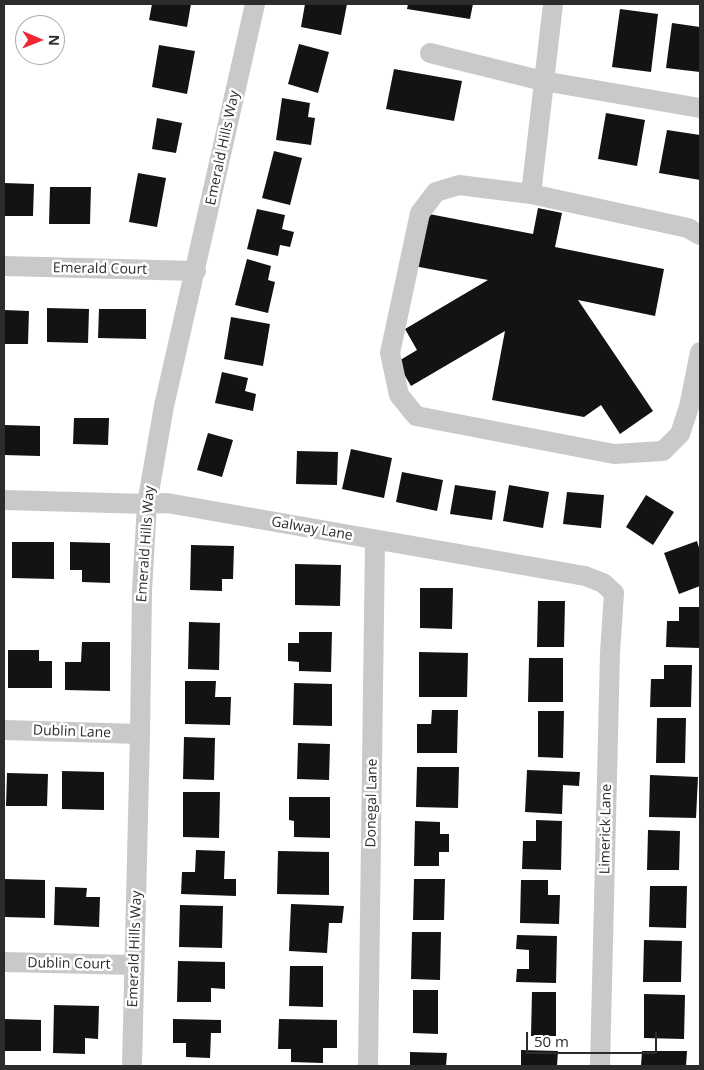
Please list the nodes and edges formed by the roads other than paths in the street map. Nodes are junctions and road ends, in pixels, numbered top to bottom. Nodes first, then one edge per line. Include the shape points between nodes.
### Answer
1 (255, 4) edge
2 (553, 4) edge
3 (430, 52) dead end
4 (543, 81) junction
5 (700, 108) edge
6 (531, 194) junction
7 (700, 235) edge
8 (4, 266) edge
9 (196, 271) junction
10 (700, 352) edge
11 (4, 500) edge
12 (147, 504) junction
13 (375, 540) junction
14 (614, 593) joint
15 (4, 730) edge
16 (140, 734) junction
17 (4, 962) edge
18 (134, 965) junction
19 (132, 1066) edge
20 (368, 1066) edge
21 (600, 1066) edge

1 - 9 street, Emerald Hills Way
2 - 4 street
3 - 4 street
4 - 5 street
4 - 6 street
6 - 7 street via 688,228
6 - 10 street via 459,185 436,192 420,213 390,352 399,395 416,416 614,454 663,451 680,434
8 - 9 street, Emerald Court
9 - 12 street, Emerald Hills Way via 164,406
11 - 12 street, Galway Lane
12 - 13 street, Galway Lane via 167,503
12 - 16 street, Emerald Hills Way
13 - 14 street, Galway Lane via 586,576 603,583
13 - 20 street, Donegal Lane
14 - 21 street, Limerick Lane
15 - 16 street, Dublin Lane
16 - 18 street, Emerald Hills Way
17 - 18 street, Dublin Court
18 - 19 street, Emerald Hills Way

